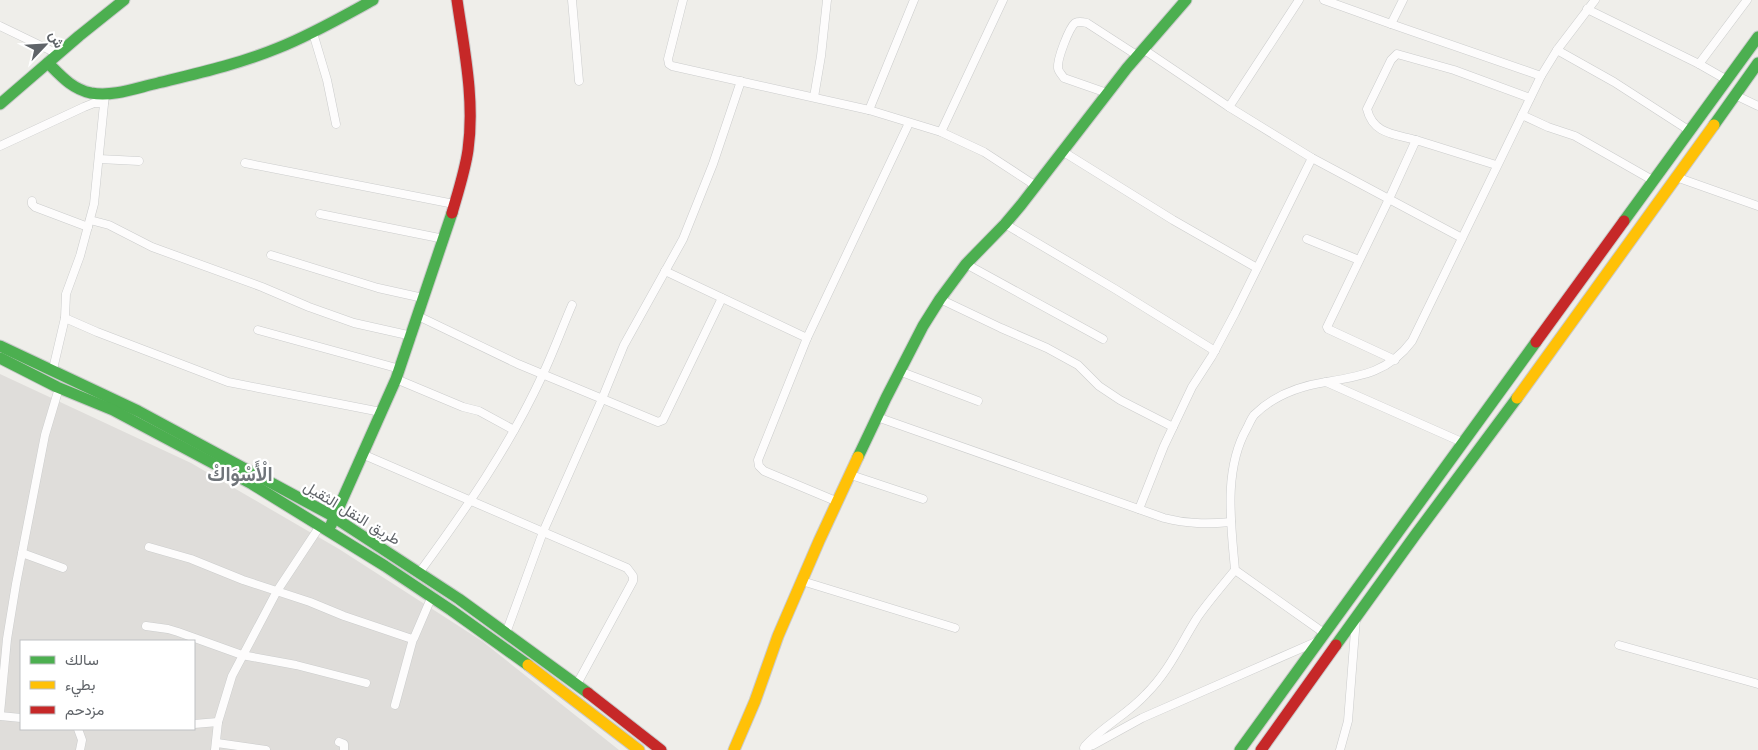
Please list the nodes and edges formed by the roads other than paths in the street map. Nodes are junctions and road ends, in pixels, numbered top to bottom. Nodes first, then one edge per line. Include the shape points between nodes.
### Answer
1 (124, 0) edge
2 (373, 0) edge
3 (457, 0) edge
4 (572, 0) edge
5 (683, 0) edge
6 (826, 0) edge
7 (914, 0) edge
8 (1003, 0) edge
9 (1186, 0) edge
10 (1299, 0) edge
11 (1324, 0) edge
12 (1403, 0) edge
13 (1594, 0) edge
14 (1747, 0) edge
15 (1587, 10) junction
16 (1391, 24) junction
17 (0, 26) edge
18 (313, 33) junction
19 (1758, 37) edge
20 (1557, 50) junction
21 (1141, 52) junction
22 (58, 54) junction
23 (48, 63) junction
24 (1758, 63) edge
25 (1699, 64) junction
26 (1541, 76) junction
27 (1727, 80) junction
28 (579, 81) dead end
29 (741, 81) junction
30 (1107, 93) junction
31 (1735, 95) junction
32 (105, 98) junction
33 (814, 98) junction
34 (1530, 98) junction
35 (0, 104) edge
36 (1758, 106) edge
37 (1229, 107) junction
38 (868, 110) junction
39 (1522, 115) junction
40 (909, 122) junction
41 (336, 124) dead end
42 (1690, 131) junction
43 (941, 132) junction
44 (1416, 140) junction
45 (0, 146) edge
46 (1062, 151) junction
47 (1312, 158) junction
48 (99, 159) junction
49 (139, 161) dead end
50 (245, 163) dead end
51 (1496, 165) junction
52 (1676, 177) junction
53 (1654, 181) junction
54 (1036, 186) junction
55 (1389, 200) junction
56 (32, 201) dead end
57 (454, 204) junction
58 (1758, 206) edge
59 (320, 214) dead end
60 (89, 224) junction
61 (1005, 224) junction
62 (1462, 238) junction
63 (444, 239) junction
64 (1307, 239) dead end
65 (271, 255) dead end
66 (1359, 260) junction
67 (966, 264) junction
68 (1257, 268) junction
69 (665, 271) junction
70 (423, 298) junction
71 (722, 298) junction
72 (940, 298) junction
73 (572, 305) dead end
74 (418, 316) junction
75 (66, 318) junction
76 (258, 330) dead end
77 (412, 336) junction
78 (807, 338) junction
79 (1103, 339) dead end
80 (0, 346) edge
81 (1215, 351) junction
82 (0, 358) edge
83 (1395, 360) junction
84 (53, 369) junction
85 (899, 371) junction
86 (398, 374) junction
87 (543, 375) junction
88 (1326, 382) junction
89 (59, 388) junction
90 (602, 399) junction
91 (978, 401) dead end
92 (381, 412) junction
93 (877, 417) junction
94 (1173, 428) junction
95 (514, 430) junction
96 (1464, 443) junction
97 (362, 454) junction
98 (851, 475) junction
99 (923, 499) dead end
100 (471, 502) junction
101 (838, 502) junction
102 (1139, 508) junction
103 (334, 518) junction
104 (1231, 522) junction
105 (1404, 525) junction
106 (324, 528) junction
107 (543, 532) junction
108 (1416, 534) junction
109 (149, 547) dead end
110 (22, 553) junction
111 (63, 568) dead end
112 (1235, 570) junction
113 (419, 573) junction
114 (802, 582) junction
115 (277, 591) junction
116 (432, 596) junction
117 (1356, 618) junction
118 (146, 626) dead end
119 (955, 628) dead end
120 (506, 633) junction
121 (1322, 637) junction
122 (413, 639) junction
123 (1620, 645) dead end
124 (242, 655) junction
125 (366, 683) dead end
126 (577, 684) junction
127 (1758, 684) edge
128 (395, 705) dead end
129 (0, 715) edge
130 (20, 718) edge
131 (218, 722) junction
132 (195, 724) edge
133 (78, 730) edge
134 (339, 742) dead end
135 (216, 746) edge
136 (1082, 749) edge
137 (80, 750) edge
138 (266, 750) edge
139 (344, 750) edge
140 (640, 750) edge
141 (661, 750) edge
142 (734, 750) edge
143 (1240, 750) edge
144 (1261, 750) edge
145 (1340, 750) edge

1 - 22 main road
2 - 18 main road
3 - 57 main road via 470,108 468,148
4 - 28 street
5 - 29 street via 669,64
6 - 33 street
7 - 38 street
8 - 43 street
9 - 21 main road
10 - 37 street
11 - 16 street
12 - 16 street
13 - 15 street
14 - 25 street
15 - 20 street
15 - 25 street
16 - 26 street
17 - 22 street
18 - 32 main road via 227,66
18 - 41 street via 328,80
19 - 27 main road
20 - 26 street
20 - 42 street
21 - 30 main road
21 - 30 street via 1087,23 1080,21 1074,24 1062,48 1058,68 1064,78
21 - 37 street
22 - 23 main road
23 - 32 main road via 81,91
23 - 35 main road
24 - 31 main road
25 - 27 street
26 - 34 street
27 - 42 main road
29 - 33 street
29 - 69 street via 697,206
30 - 46 main road
31 - 36 street
31 - 52 main road
32 - 45 street
32 - 48 street
33 - 38 street
34 - 39 street
34 - 44 street via 1454,70 1397,54 1367,109 1374,126
37 - 47 street
38 - 40 street
39 - 51 street
39 - 53 street via 1575,136
40 - 43 street
40 - 78 street
42 - 53 main road
43 - 54 street via 984,152
44 - 51 street
44 - 55 street
46 - 54 main road
46 - 68 street
47 - 55 street
47 - 68 street
48 - 49 street
48 - 60 street
50 - 57 street
51 - 62 street
52 - 58 street
52 - 108 main road
53 - 96 main road
54 - 61 main road
55 - 62 street
55 - 66 street
56 - 60 street via 35,207
57 - 63 main road
59 - 63 street
60 - 75 street via 66,294
60 - 77 street via 109,225 152,247 354,323
61 - 67 main road
61 - 81 street
62 - 83 street via 1412,341
63 - 70 main road
64 - 66 street
65 - 70 street via 371,286
66 - 83 street via 1328,330
67 - 72 main road
67 - 79 street
68 - 81 street
69 - 71 street
69 - 90 street via 624,345
70 - 74 main road
71 - 78 street
71 - 90 street via 663,420 652,420
72 - 85 main road
72 - 94 street via 1078,365 1099,386 1120,400
73 - 87 street
74 - 77 main road
74 - 87 street
75 - 84 street
75 - 92 street via 228,382
76 - 86 street
77 - 86 main road
78 - 101 street via 758,460 759,466
80 - 84 main road, طريق النقل الثقيل
81 - 94 street
82 - 89 main road, طريق النقل الثقيل
83 - 88 street via 1370,373
84 - 103 main road, طريق النقل الثقيل via 202,444
85 - 91 street
85 - 93 main road
86 - 92 main road
86 - 95 street
87 - 90 street
87 - 95 street
88 - 96 street
88 - 104 street via 1288,393 1271,401 1253,416 1239,442 1233,470
89 - 106 main road, طريق النقل الثقيل via 158,433
89 - 110 street via 47,426
90 - 107 street
92 - 97 main road
93 - 98 main road
93 - 102 street
94 - 102 street
95 - 100 street
96 - 105 main road
97 - 100 street
97 - 103 main road
98 - 99 street
98 - 101 main road
100 - 107 street
100 - 113 street
101 - 114 main road
102 - 104 street via 1184,523
103 - 106 main road
103 - 113 main road, طريق النقل الثقيل
104 - 112 street
105 - 108 main road
105 - 121 main road
106 - 115 street
106 - 116 main road, طريق النقل الثقيل
107 - 120 street
107 - 126 street via 627,568 633,576
108 - 117 main road
109 - 115 street
110 - 111 street
110 - 129 street via 6,639
112 - 121 street
112 - 136 street via 1146,694 1099,731
113 - 120 main road, طريق النقل الثقيل
114 - 119 street
114 - 142 main road
115 - 122 street
115 - 124 street
116 - 122 street
116 - 140 main road, طريق النقل الثقيل
117 - 144 main road
117 - 145 street via 1348,721
118 - 124 street via 178,632
120 - 126 main road, طريق النقل الثقيل
121 - 136 street via 1142,718
121 - 143 main road
122 - 128 street
123 - 127 street
124 - 125 street
124 - 131 street
126 - 141 main road, طريق النقل الثقيل
129 - 130 street
131 - 132 street
131 - 135 street
133 - 137 street via 82,740
134 - 139 street via 344,744
135 - 138 street

